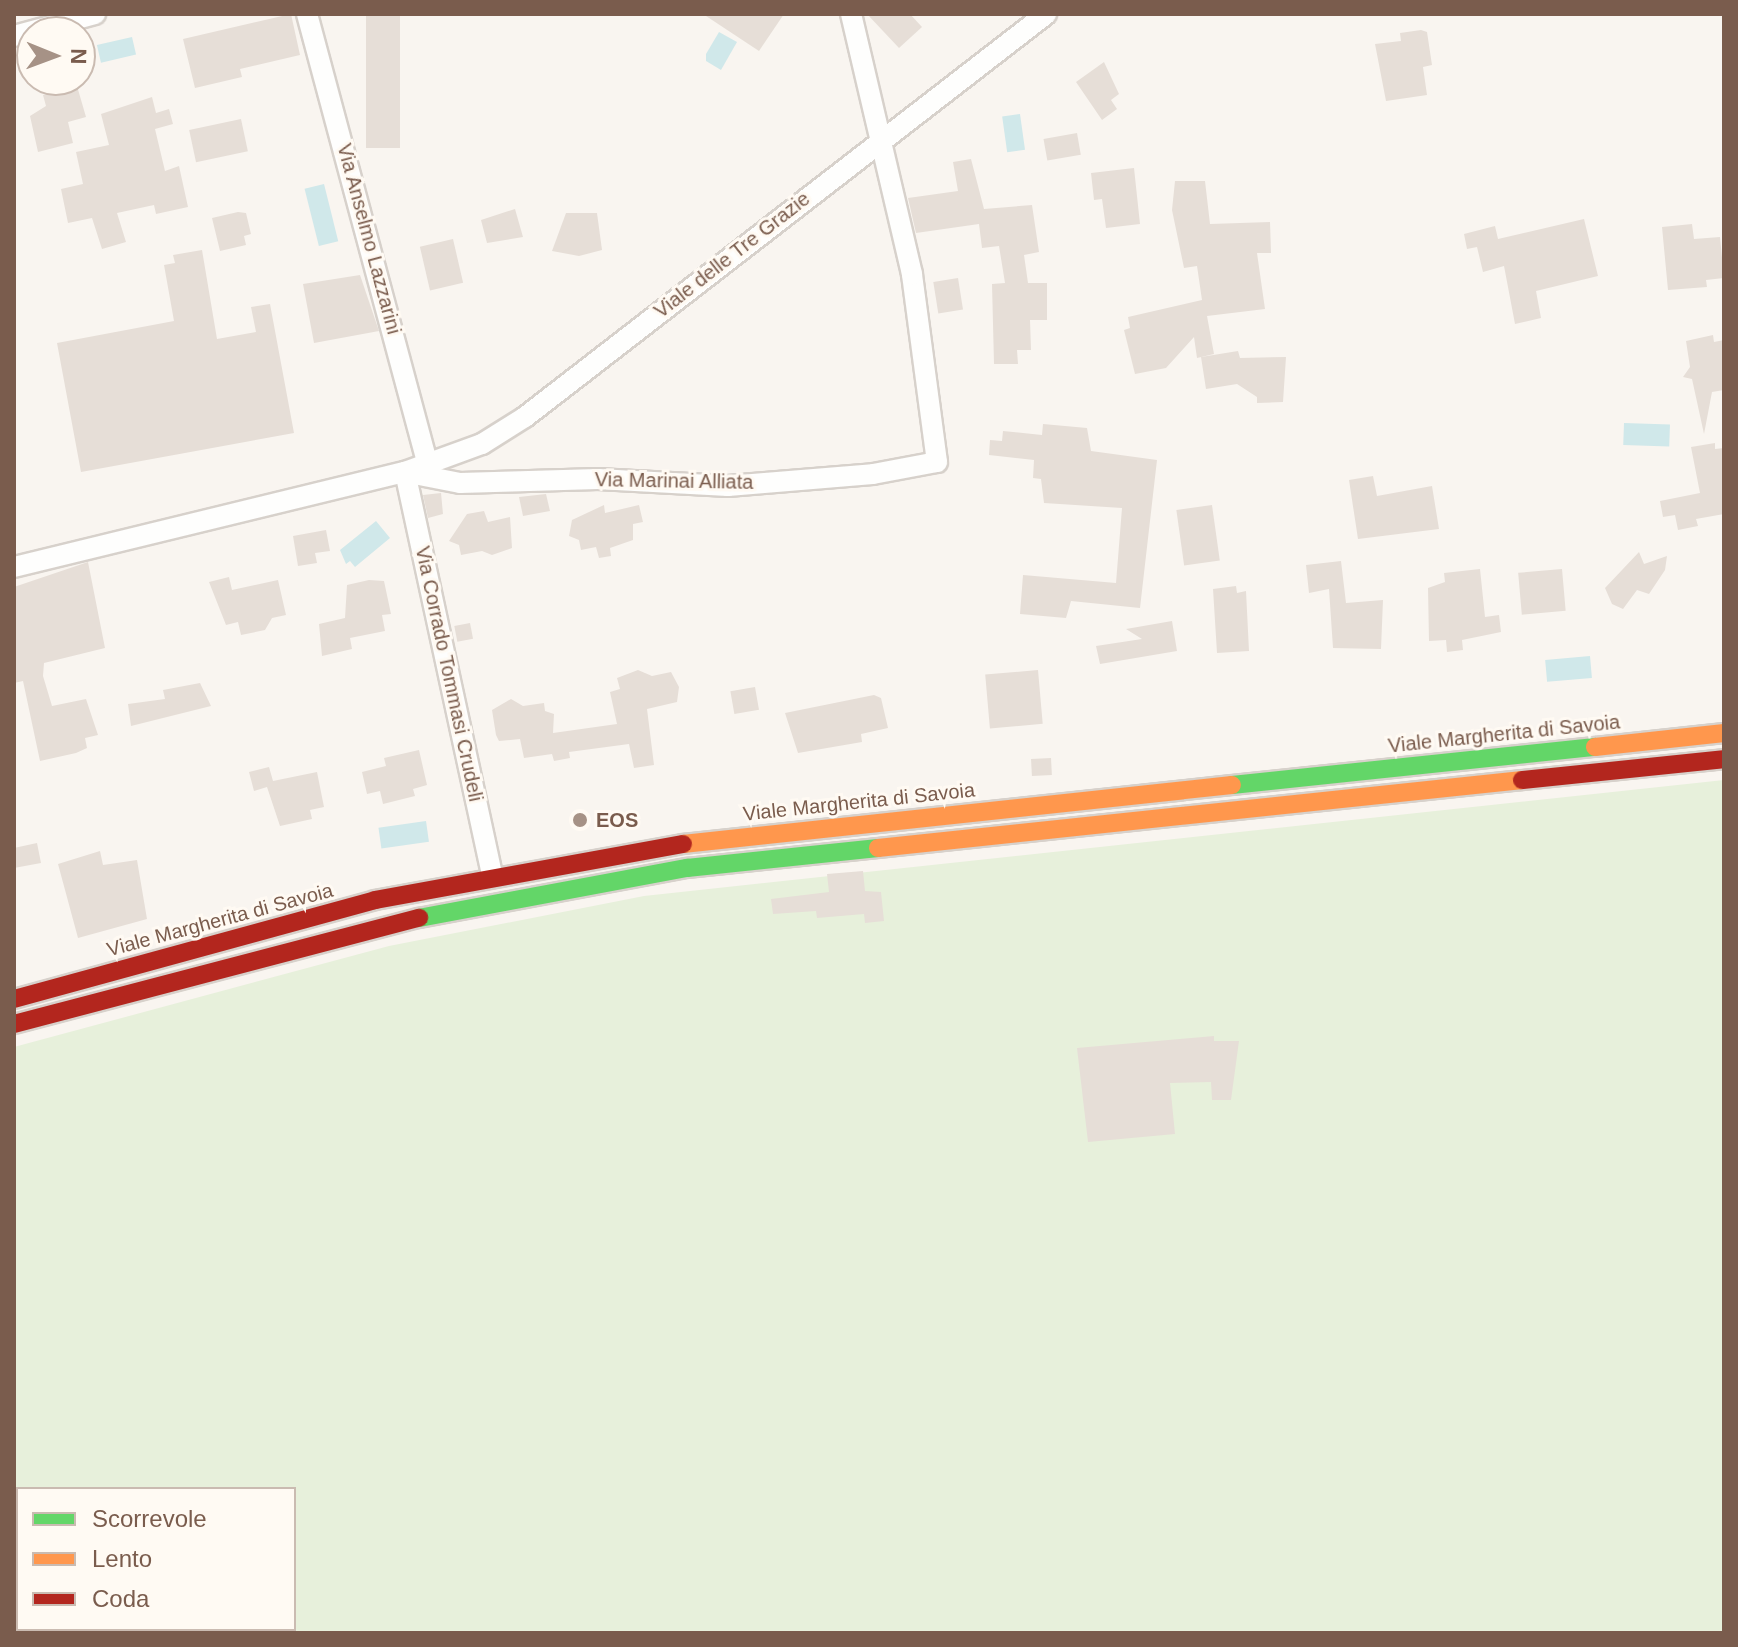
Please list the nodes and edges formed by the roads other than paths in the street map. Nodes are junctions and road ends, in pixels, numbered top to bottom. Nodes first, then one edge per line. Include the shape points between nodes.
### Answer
1 (307, 14) edge
2 (851, 14) edge
3 (1046, 14) edge
4 (883, 139) junction
5 (428, 465) junction
6 (405, 472) junction
7 (14, 567) edge
8 (1724, 733) edge
9 (1724, 759) edge
10 (492, 876) junction
11 (14, 999) edge
12 (14, 1024) edge

1 - 5 street, Via Anselmo Lazzarini
2 - 4 street, Via Marinai Alliata
3 - 4 street, Viale delle Tre Grazie
4 - 5 street, Viale delle Tre Grazie via 525,417 482,444
4 - 6 street, Via Marinai Alliata via 912,274 937,462 873,474 728,486 598,479 460,483
5 - 6 street, Viale delle Tre Grazie
6 - 7 street, Via Marinai Alliata
6 - 10 street, Via Corrado Tommasi Crudeli
8 - 10 street, Viale Margherita di Savoia via 682,844
9 - 12 street via 687,868 378,926
10 - 11 street, Viale Margherita di Savoia via 375,900

